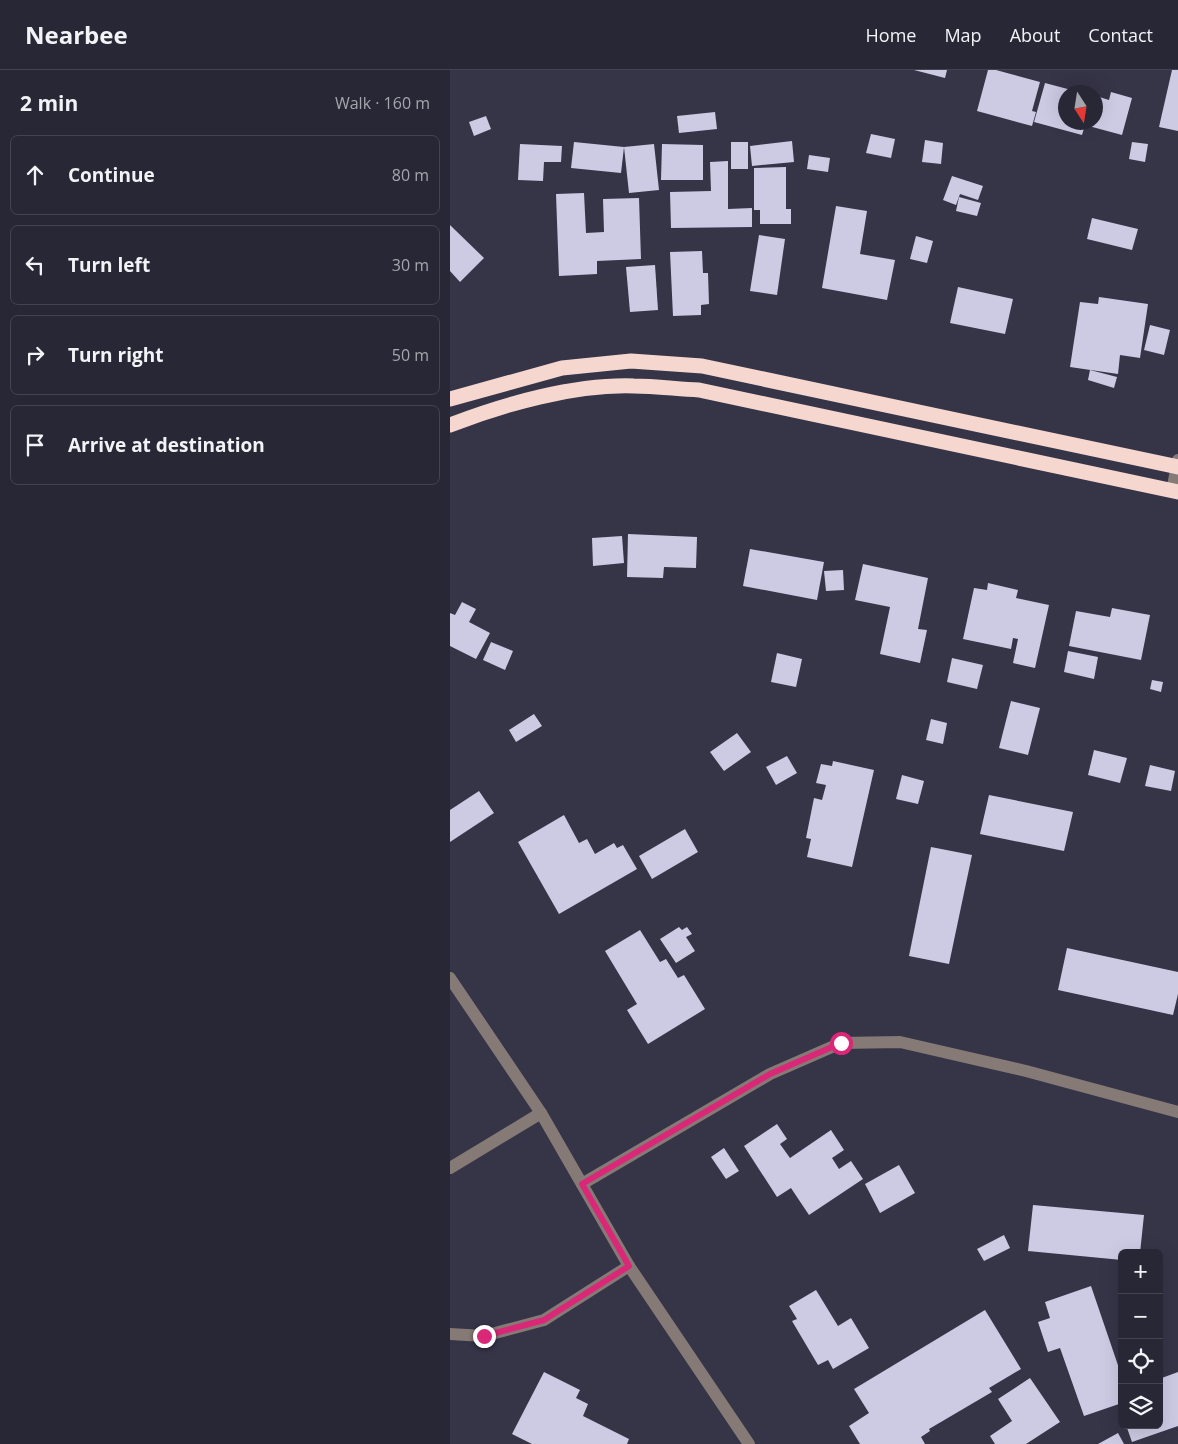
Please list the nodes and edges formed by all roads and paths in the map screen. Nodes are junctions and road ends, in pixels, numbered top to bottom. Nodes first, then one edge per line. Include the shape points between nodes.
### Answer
1 (450, 399) edge
2 (450, 425) edge
3 (1177, 465) edge
4 (1175, 492) edge
5 (450, 978) edge
6 (1178, 1112) edge
7 (541, 1113) junction
8 (450, 1168) edge
9 (582, 1184) junction
10 (629, 1266) junction
11 (450, 1334) edge
12 (749, 1444) edge

1 - 3 highway via 562,368 632,361 702,366
2 - 4 highway via 566,392 632,386 699,390
3 - 4 street
5 - 7 street
6 - 9 street via 1026,1071 900,1042 841,1043 770,1074
7 - 8 street
7 - 9 street
9 - 10 street
10 - 11 street via 544,1320 484,1336
10 - 12 street

